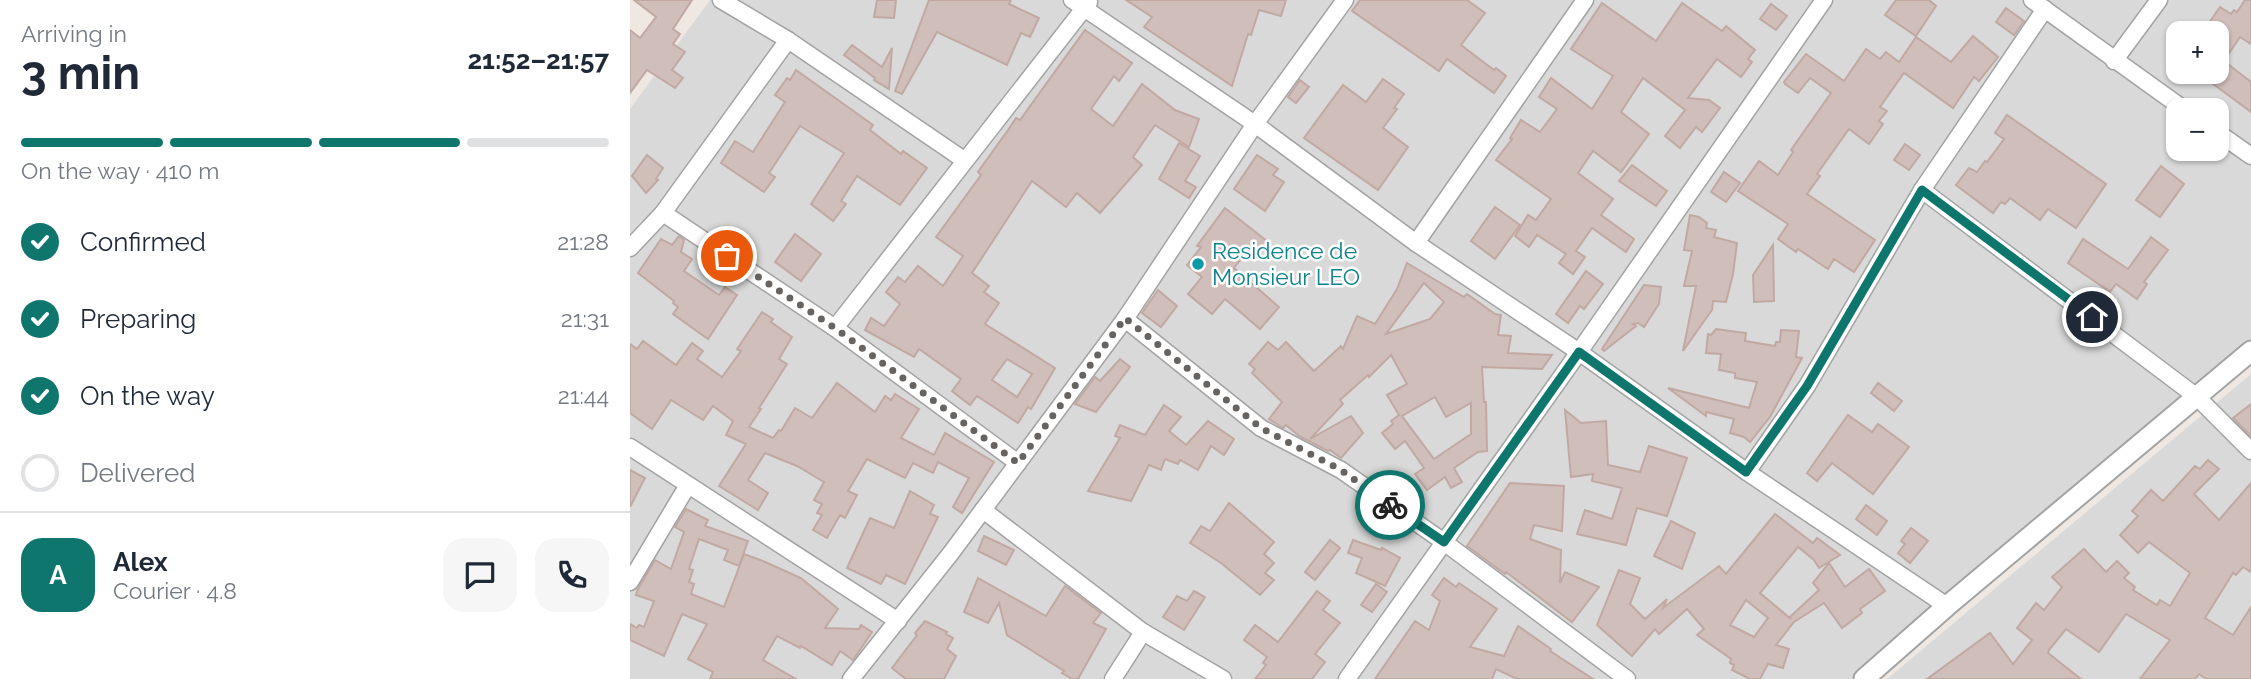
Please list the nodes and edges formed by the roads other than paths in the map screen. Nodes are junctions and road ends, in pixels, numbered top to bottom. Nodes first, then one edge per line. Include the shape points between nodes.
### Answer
1 (721, 0) edge
2 (1345, 0) edge
3 (1585, 0) edge
4 (1824, 0) edge
5 (2159, 0) edge
6 (1082, 3) edge
7 (2039, 5) edge
8 (788, 40) junction
9 (2114, 61) junction
10 (2168, 98) edge
11 (1255, 124) junction
12 (2229, 140) edge
13 (2251, 156) edge
14 (964, 160) junction
15 (1922, 190) junction
16 (663, 213) junction
17 (1416, 243) junction
18 (630, 248) edge
19 (1125, 318) junction
20 (835, 328) junction
21 (2251, 351) edge
22 (1579, 352) junction
23 (2197, 397) junction
24 (630, 447) edge
25 (2251, 451) edge
26 (1018, 463) junction
27 (1746, 472) junction
28 (688, 485) junction
29 (983, 510) junction
30 (1444, 542) junction
31 (630, 582) edge
32 (1947, 606) junction
33 (898, 621) junction
34 (1143, 632) junction
35 (851, 679) edge
36 (1113, 679) edge
37 (1223, 679) edge
38 (1347, 679) edge
39 (1627, 679) edge
40 (1864, 679) edge

1 - 8 street
2 - 11 street
3 - 17 street
4 - 22 street
5 - 9 street
6 - 11 street
6 - 14 street
7 - 9 street
7 - 15 street
8 - 14 street
8 - 16 street
9 - 10 street
11 - 17 street
11 - 19 street
12 - 13 street
14 - 20 street
15 - 23 street
15 - 27 street via 1807,386
16 - 18 street
16 - 20 street
17 - 22 street
19 - 26 street
19 - 30 street via 1261,428 1341,470
20 - 26 street
21 - 23 street
22 - 27 street
22 - 30 street
23 - 25 street
23 - 32 street
24 - 28 street
26 - 29 street
27 - 32 street
28 - 31 street
28 - 33 street
29 - 33 street
29 - 34 street
30 - 38 street
30 - 39 street
32 - 40 street
33 - 35 street
34 - 36 street
34 - 37 street

